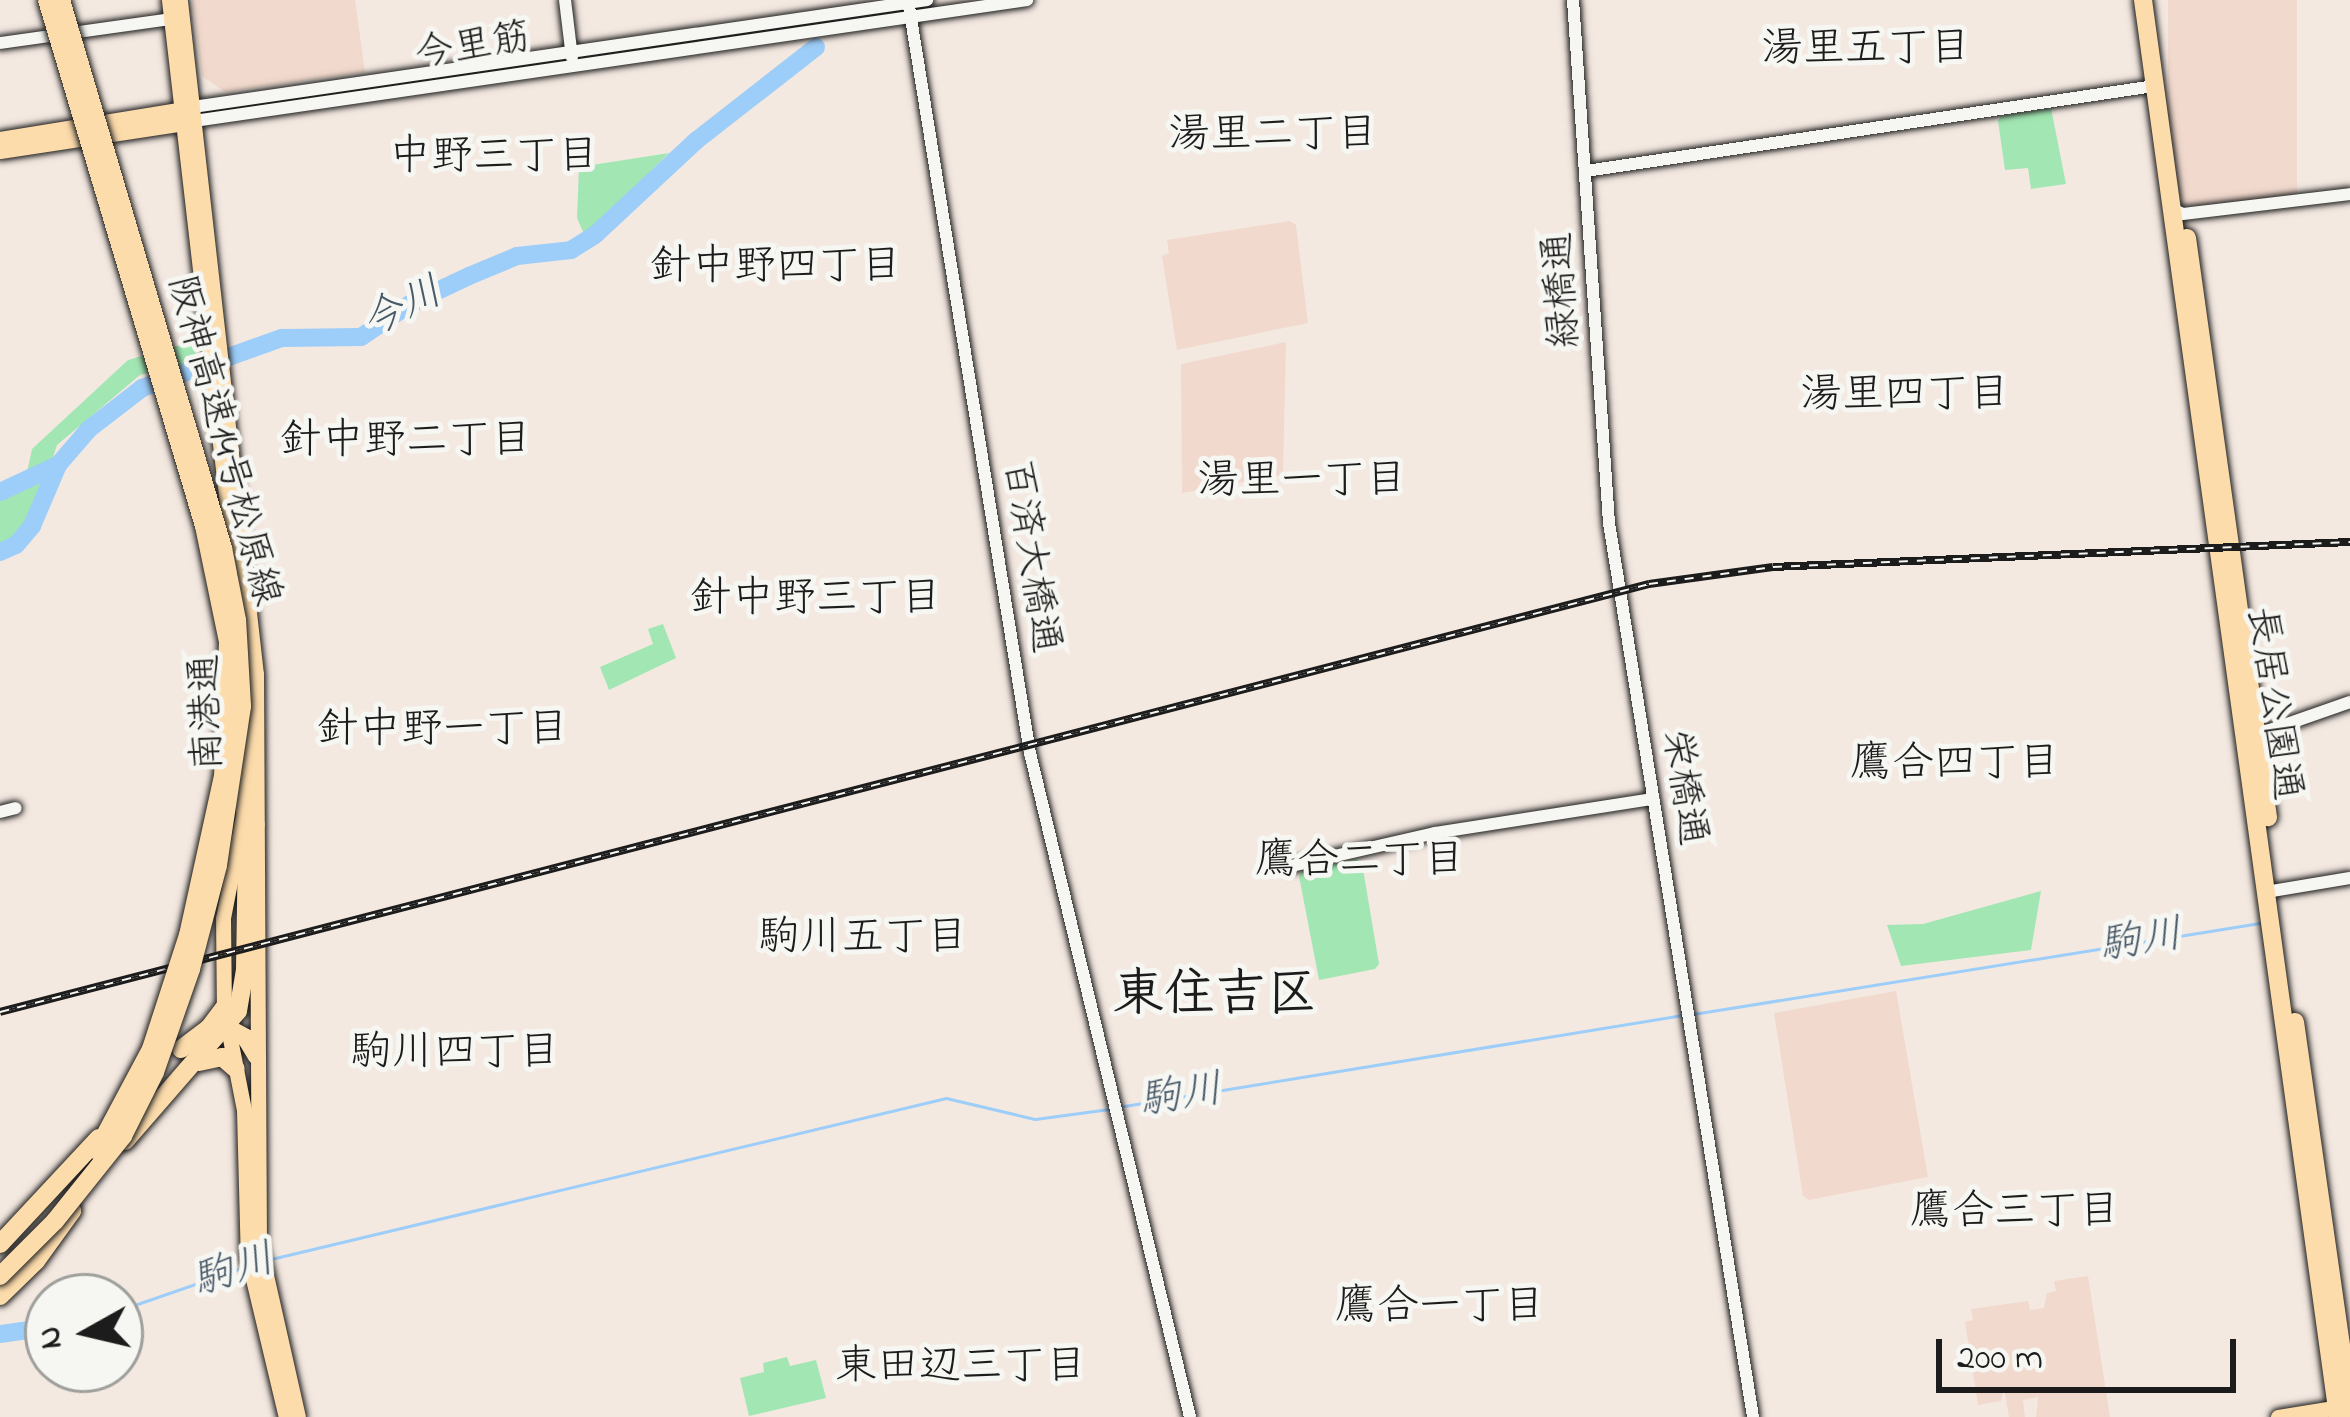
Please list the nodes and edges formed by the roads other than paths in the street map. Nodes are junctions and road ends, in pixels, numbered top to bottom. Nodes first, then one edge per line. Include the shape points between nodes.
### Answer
1 (46, 0) edge
2 (64, 0) edge
3 (169, 0) edge
4 (179, 0) edge
5 (565, 0) edge
6 (928, 0) edge
7 (1027, 0) edge
8 (1573, 0) edge
9 (2143, 0) edge
10 (2155, 0) edge
11 (909, 7) edge
12 (171, 19) junction
13 (76, 32) junction
14 (0, 43) edge
15 (572, 59) junction
16 (2154, 86) junction
17 (187, 115) junction
18 (104, 122) junction
19 (0, 139) edge
20 (0, 151) edge
21 (1586, 172) junction
22 (2350, 194) edge
23 (2177, 211) junction
24 (217, 361) junction
25 (1617, 576) joint
26 (2350, 703) edge
27 (2250, 736) junction
28 (1653, 799) junction
29 (16, 808) dead end
30 (0, 812) edge
31 (256, 825) junction
32 (1291, 866) dead end
33 (2350, 878) edge
34 (2272, 891) junction
35 (220, 1021) junction
36 (257, 1056) junction
37 (196, 1064) junction
38 (236, 1069) junction
39 (0, 1244) edge
40 (0, 1262) edge
41 (256, 1263) junction
42 (0, 1276) edge
43 (0, 1296) edge
44 (2345, 1409) edge
45 (286, 1417) edge
46 (298, 1417) edge
47 (1190, 1417) edge
48 (1753, 1417) edge
49 (2278, 1417) edge

1 - 40 highway, 阪神高速14号松原線, bridge via 204,526 227,642 229,708 223,776 188,935 151,1048 108,1136
2 - 13 street
2 - 42 highway, 阪神高速14号松原線, bridge via 224,548 242,706 208,903 144,1099 82,1189
3 - 12 main road, 南港通
4 - 17 main road, 南港通
5 - 15 street
6 - 11 street, 今里筋
7 - 11 street, 今里筋
8 - 21 street, 緑橋通
9 - 16 highway, 長居公園通
10 - 23 highway, 長居公園通
11 - 15 street, 今里筋
11 - 47 street, 百済大橋通 via 1031,758
12 - 13 street
12 - 17 main road, 南港通
13 - 14 street
13 - 18 street
15 - 17 street, 今里筋
16 - 21 street
16 - 23 highway, 長居公園通
17 - 18 main road, 今里筋
17 - 20 main road, 今里筋
17 - 24 main road, 南港通
18 - 19 main road, 今里筋
21 - 25 street, 緑橋通
22 - 23 street
23 - 27 highway, 長居公園通
24 - 31 main road, 南港通 via 256,674
24 - 35 main road, 南港通 via 245,750
25 - 28 street, 栄橋通
26 - 27 street
27 - 34 highway, 長居公園通
28 - 32 street via 1435,832
28 - 48 street, 栄橋通
29 - 30 street
31 - 35 highway via 248,845 243,993
31 - 36 main road, 南港通
33 - 34 street
34 - 44 highway, 長居公園通
35 - 36 highway
35 - 37 highway
35 - 38 main road, 南港通
35 - 39 highway, bridge via 182,1049
36 - 41 main road, 南港通
37 - 38 highway via 222,1057
37 - 43 highway, bridge
38 - 41 main road, 南港通
41 - 45 main road, 南港通
41 - 46 main road, 南港通
44 - 49 main road

